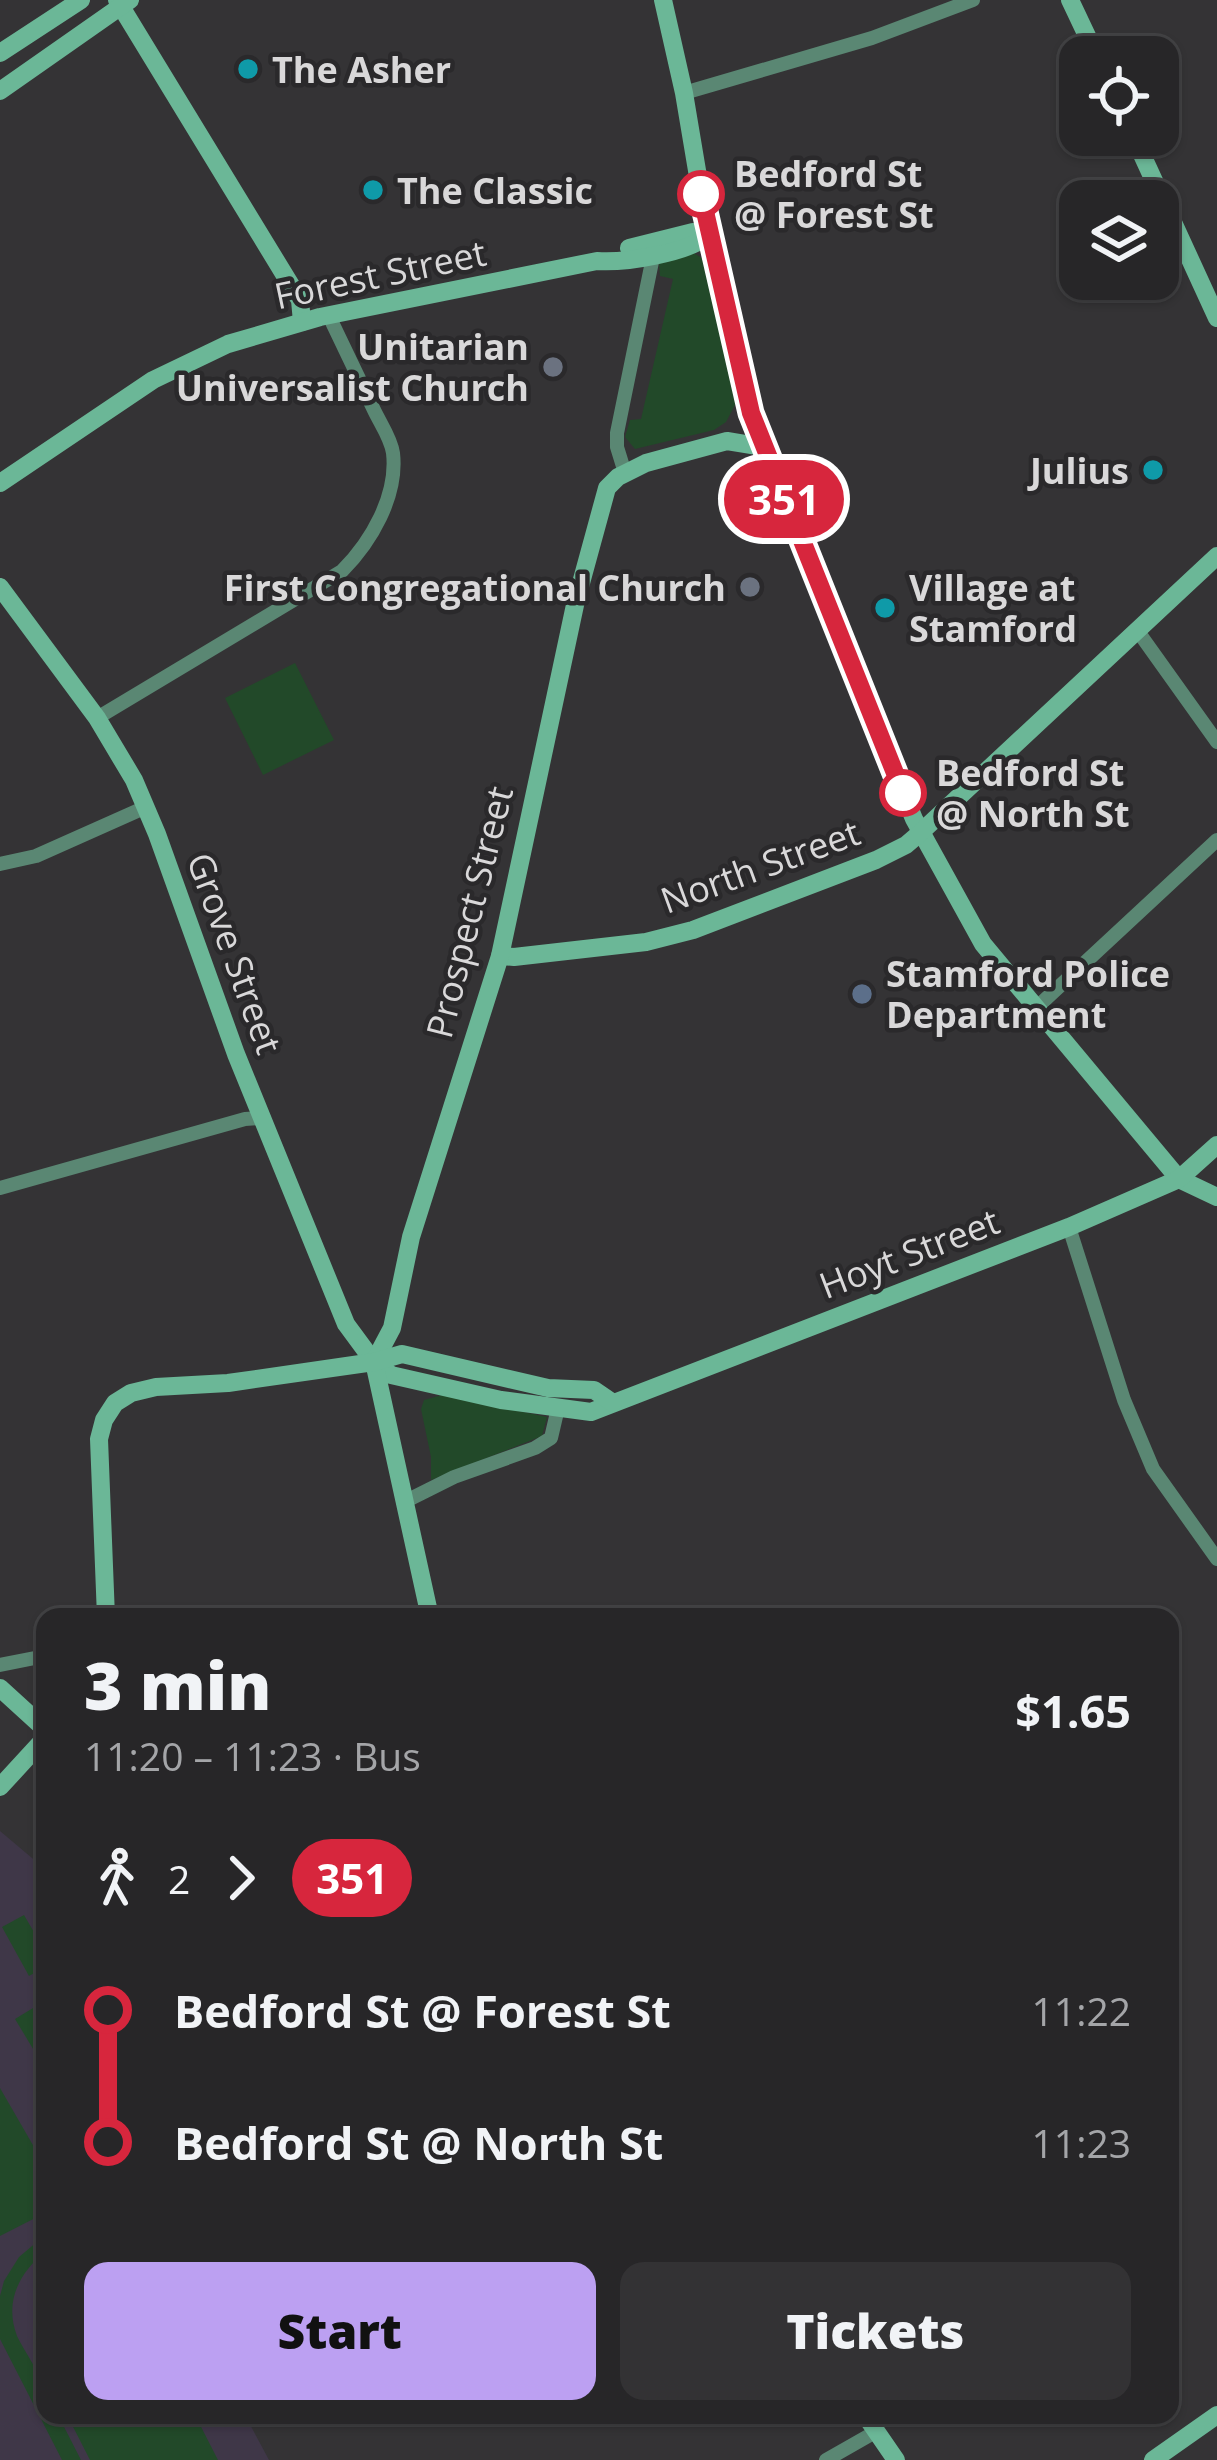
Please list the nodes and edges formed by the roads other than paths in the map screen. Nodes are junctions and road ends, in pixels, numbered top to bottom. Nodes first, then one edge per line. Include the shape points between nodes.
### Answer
1 (81, 0) edge
2 (663, 0) edge
3 (973, 0) edge
4 (1070, 0) edge
5 (122, 2) edge
6 (1087, 36) edge
7 (0, 53) edge
8 (0, 91) edge
9 (684, 93) junction
10 (1143, 156) edge
11 (708, 236) junction
12 (653, 248) junction
13 (328, 316) junction
14 (1217, 318) edge
15 (302, 322) junction
16 (751, 413) junction
17 (727, 441) junction
18 (764, 447) junction
19 (622, 475) junction
20 (0, 483) edge
21 (1217, 556) edge
22 (0, 587) edge
23 (1136, 630) junction
24 (97, 718) junction
25 (1217, 742) edge
26 (146, 806) junction
27 (920, 833) junction
28 (1217, 840) edge
29 (0, 863) edge
30 (500, 956) junction
31 (1035, 1009) junction
32 (262, 1118) junction
33 (1217, 1145) edge
34 (1179, 1179) junction
35 (0, 1188) edge
36 (1217, 1197) edge
37 (1070, 1227) junction
38 (374, 1362) junction
39 (613, 1403) junction
40 (558, 1408) junction
41 (404, 1502) junction
42 (1217, 1559) edge
43 (106, 1608) edge
44 (428, 1608) edge
45 (36, 1658) edge
46 (0, 1665) edge
47 (0, 1688) edge
48 (36, 1721) edge
49 (36, 1748) edge
50 (0, 1787) edge
51 (1217, 2415) edge
52 (870, 2424) edge
53 (872, 2424) edge
54 (826, 2460) edge
55 (896, 2460) edge
56 (1153, 2460) edge

1 - 7 main road
2 - 9 main road
3 - 9 street
4 - 6 main road
5 - 8 main road
5 - 15 main road via 300,300
9 - 11 main road
10 - 14 main road
11 - 12 main road, Forest Street via 695,245
11 - 16 main road
12 - 13 main road, Forest Street
12 - 19 street, Prospect Street via 617,433
13 - 15 main road, Forest Street
13 - 24 street via 392,449 393,474 372,534 342,571
15 - 20 main road, Forest Street via 176,367
16 - 17 main road
16 - 18 main road
17 - 18 main road
17 - 19 main road
18 - 27 main road
19 - 30 main road, Prospect Street via 604,499 575,605
21 - 23 main road, North Street
22 - 24 main road, Grove Street
23 - 25 street
23 - 27 main road, North Street
24 - 26 main road, Grove Street
26 - 29 street via 36,856
26 - 32 main road, Grove Street
27 - 30 main road, North Street via 876,860 693,930
27 - 31 main road via 983,944
28 - 31 street
30 - 38 main road, Prospect Street via 411,1237 392,1328
31 - 34 main road
32 - 35 street
32 - 38 main road, Grove Street via 346,1324
33 - 34 main road, Hoyt Street
34 - 36 main road
34 - 37 main road, Hoyt Street
37 - 39 main road, Hoyt Street
37 - 42 street via 1154,1468
38 - 39 main road via 402,1354 548,1388 594,1390
38 - 40 main road, Hoyt Street via 422,1383
38 - 41 main road
38 - 43 main road via 156,1387 115,1403 99,1439
39 - 40 main road, Hoyt Street via 591,1412
40 - 41 street via 551,1438 535,1448
41 - 44 main road
45 - 46 street
47 - 48 main road
49 - 50 main road
51 - 56 main road
52 - 54 street
53 - 55 main road

